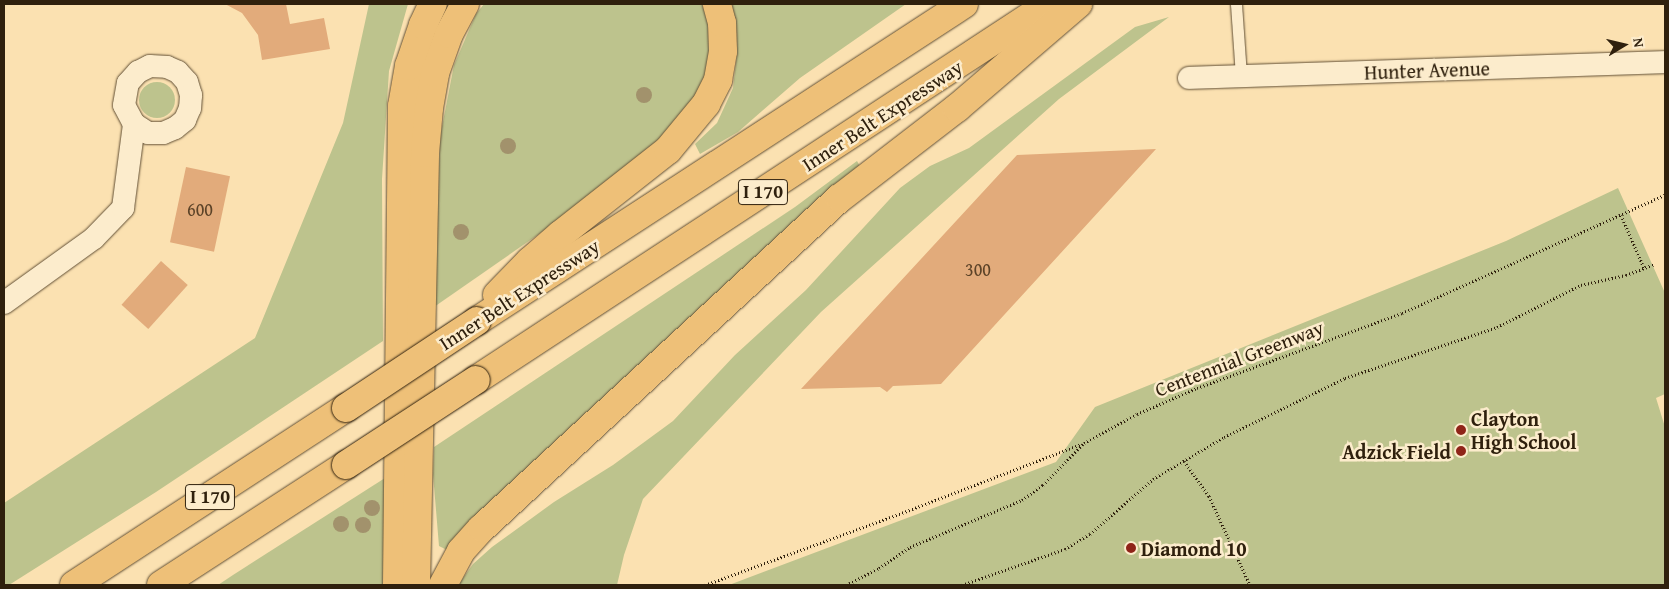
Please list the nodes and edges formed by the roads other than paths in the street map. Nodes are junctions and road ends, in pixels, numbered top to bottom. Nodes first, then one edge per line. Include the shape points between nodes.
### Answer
1 (433, 4) edge
2 (465, 4) edge
3 (717, 4) edge
4 (964, 4) edge
5 (1049, 4) edge
6 (1078, 4) edge
7 (1236, 4) edge
8 (1665, 62) edge
9 (1241, 76) junction
10 (1189, 78) dead end
11 (134, 124) dead end
12 (4, 303) edge
13 (476, 321) junction
14 (74, 585) edge
15 (161, 585) edge
16 (396, 585) edge
17 (416, 585) edge
18 (443, 585) edge

1 - 16 highway via 409,66 402,106
2 - 17 highway via 449,34 436,72 425,153
3 - 13 highway via 722,23 723,50 719,73 697,117 668,150 530,261
4 - 13 highway, Inner Belt Expressway / I 170
5 - 15 highway, Inner Belt Expressway / I 170, bridge
6 - 18 highway via 956,108 825,211 482,528 461,551
7 - 9 lane
8 - 9 street, Hunter Avenue
9 - 10 street, Hunter Avenue
11 - 12 street via 123,208 94,238
13 - 14 highway, Inner Belt Expressway / I 170, bridge

